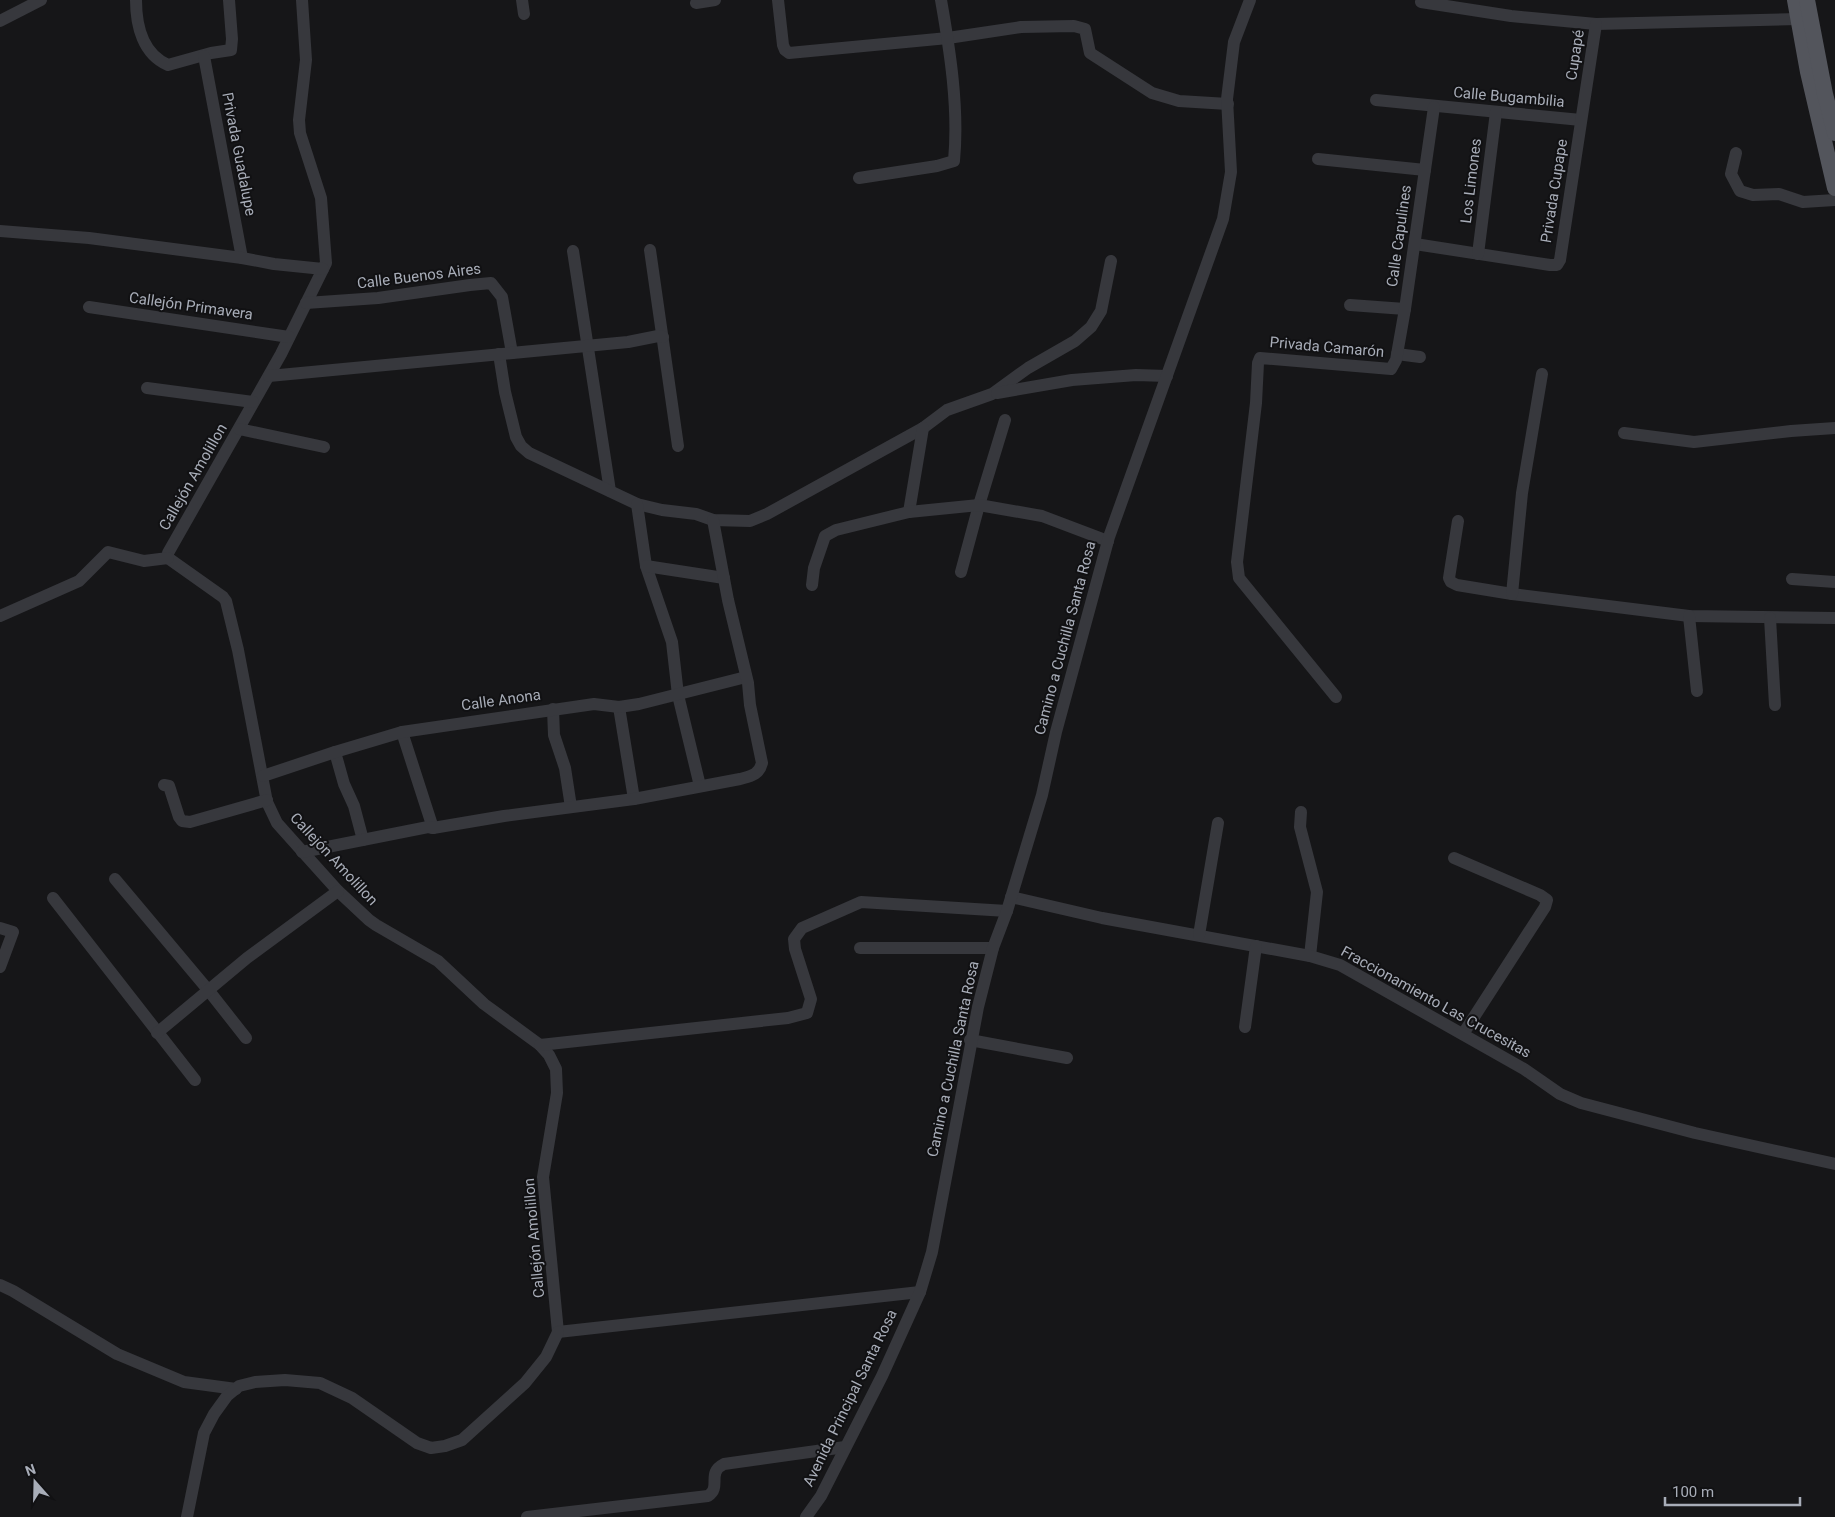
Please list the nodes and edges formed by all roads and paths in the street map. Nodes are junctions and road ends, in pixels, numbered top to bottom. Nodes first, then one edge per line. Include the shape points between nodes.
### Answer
1 (41, 0) edge
2 (136, 0) edge
3 (229, 0) edge
4 (302, 0) edge
5 (522, 0) edge
6 (715, 0) edge
7 (778, 0) edge
8 (941, 0) edge
9 (1250, 0) edge
10 (1795, 0) edge
11 (1807, 0) edge
12 (696, 2) dead end
13 (1421, 2) dead end
14 (23, 4) edge
15 (524, 14) dead end
16 (1798, 18) junction
17 (0, 21) edge
18 (1596, 24) junction
19 (948, 38) junction
20 (204, 56) junction
21 (1376, 100) dead end
22 (1228, 104) junction
23 (1434, 107) junction
24 (1496, 112) junction
25 (1581, 120) junction
26 (1835, 133) edge
27 (1736, 152) dead end
28 (1318, 159) dead end
29 (1425, 170) junction
30 (859, 178) dead end
31 (1835, 188) edge
32 (1835, 200) edge
33 (0, 230) edge
34 (1415, 244) junction
35 (650, 250) dead end
36 (573, 251) dead end
37 (1478, 254) junction
38 (242, 258) junction
39 (1110, 261) dead end
40 (323, 269) junction
41 (306, 303) junction
42 (1350, 305) dead end
43 (88, 307) dead end
44 (1405, 309) junction
45 (289, 337) junction
46 (663, 338) junction
47 (587, 346) junction
48 (506, 354) junction
49 (1397, 354) junction
50 (1420, 357) dead end
51 (1391, 368) joint
52 (1542, 374) dead end
53 (268, 376) junction
54 (1167, 376) junction
55 (147, 388) dead end
56 (992, 394) junction
57 (254, 402) junction
58 (1005, 420) dead end
59 (924, 428) junction
60 (1835, 428) edge
61 (239, 429) junction
62 (1624, 433) dead end
63 (324, 446) dead end
64 (678, 446) dead end
65 (610, 491) junction
66 (637, 504) junction
67 (979, 505) junction
68 (909, 512) junction
69 (713, 520) junction
70 (1458, 522) dead end
71 (1108, 541) junction
72 (168, 558) junction
73 (646, 566) junction
74 (961, 572) dead end
75 (724, 578) junction
76 (1792, 579) dead end
77 (1835, 582) edge
78 (812, 585) dead end
79 (1512, 594) junction
80 (0, 616) edge
81 (1689, 616) junction
82 (1770, 618) junction
83 (1835, 618) edge
84 (746, 677) junction
85 (1697, 691) dead end
86 (678, 695) junction
87 (1336, 697) dead end
88 (1775, 705) dead end
89 (619, 707) junction
90 (553, 709) junction
91 (402, 732) junction
92 (335, 752) junction
93 (263, 776) junction
94 (164, 785) dead end
95 (700, 786) junction
96 (634, 799) junction
97 (267, 800) junction
98 (571, 807) junction
99 (1301, 812) dead end
100 (1218, 822) dead end
101 (433, 828) junction
102 (363, 840) junction
103 (302, 852) junction
104 (1454, 858) dead end
105 (115, 879) dead end
106 (338, 891) junction
107 (1011, 897) junction
108 (52, 898) dead end
109 (1007, 911) junction
110 (0, 928) edge
111 (1199, 935) junction
112 (1256, 946) junction
113 (860, 948) dead end
114 (993, 948) junction
115 (1310, 956) junction
116 (0, 967) edge
117 (209, 991) junction
118 (1245, 1027) dead end
119 (157, 1032) junction
120 (1463, 1034) junction
121 (246, 1038) dead end
122 (970, 1040) junction
123 (540, 1045) junction
124 (1067, 1058) dead end
125 (195, 1080) dead end
126 (1835, 1164) edge
127 (0, 1285) edge
128 (920, 1292) junction
129 (558, 1332) junction
130 (236, 1389) junction
131 (845, 1447) junction
132 (187, 1517) edge
133 (527, 1517) edge
134 (806, 1517) edge

1 - 14 street
2 - 20 street via 144,44 153,56 168,65
3 - 20 street via 231,50
4 - 40 street, Callejón Amolillon via 306,60 300,133 322,198 327,255
5 - 15 street
6 - 12 street
7 - 19 street via 785,50 789,54
8 - 19 street
9 - 22 street, Camino a Cuchilla Santa Rosa via 1234,42
10 - 16 main road
11 - 26 main road
13 - 18 street via 1511,16
14 - 17 street
16 - 18 street
16 - 31 main road
18 - 25 street, Cupapé
19 - 22 street via 1021,27 1074,26 1085,29 1090,53 1152,93 1179,101
19 - 30 street via 956,135 954,160 937,166
20 - 38 street, Privada Guadalupe
21 - 23 street, Calle Bugambilia
22 - 54 street, Camino a Cuchilla Santa Rosa via 1231,172 1223,219
23 - 24 street, Calle Bugambilia
23 - 29 street, Calle Capulines
24 - 25 street, Calle Bugambilia
24 - 37 street, Los Limones
25 - 37 street, Privada Cupape via 1557,265
27 - 32 street via 1731,174 1740,191 1753,195 1779,194 1803,202
28 - 29 street
29 - 34 street, Calle Capulines
33 - 38 street
34 - 37 street
34 - 44 street, Calle Capulines
35 - 46 street
36 - 47 street
38 - 40 street
39 - 56 street via 1100,311 1091,327 1075,341 1028,368
40 - 41 street, Callejón Amolillon
41 - 45 street, Callejón Amolillon
41 - 48 street, Calle Buenos Aires via 491,284 502,298
42 - 44 street
43 - 45 street, Callejón Primavera
44 - 49 street, Calle Capulines
45 - 53 street, Callejón Amolillon
46 - 47 street via 658,336
46 - 64 street
47 - 48 street
47 - 65 street
48 - 53 street
48 - 65 street, Calle Buenos Aires via 504,392 521,446 529,453
49 - 50 street
49 - 51 street, Calle Capulines
51 - 87 street, Privada Camarón via 1260,358 1258,363 1237,562 1239,578
52 - 79 street via 1522,493
53 - 57 street, Callejón Amolillon
54 - 56 street via 1072,380
54 - 71 street, Camino a Cuchilla Santa Rosa
55 - 57 street
56 - 59 street, Calle Buenos Aires via 948,410
57 - 61 street, Callejón Amolillon
58 - 67 street
59 - 68 street
59 - 69 street, Calle Buenos Aires via 767,514 750,521
60 - 62 street via 1694,442
61 - 63 street
61 - 72 street, Callejón Amolillon
65 - 66 street, Calle Buenos Aires
66 - 69 street, Calle Buenos Aires
66 - 73 street
67 - 68 street
67 - 71 street via 1042,516
67 - 74 street
68 - 78 street via 836,530 825,536
69 - 75 street
70 - 79 street via 1451,582
71 - 107 street, Camino a Cuchilla Santa Rosa via 1042,795
72 - 80 street via 144,560 108,552 79,581
72 - 93 street, Callejón Amolillon via 226,601
73 - 75 street
73 - 86 street via 672,642
75 - 84 street
76 - 77 street
79 - 81 street
81 - 82 street
81 - 85 street
82 - 83 street
82 - 88 street
84 - 86 street, Calle Anona
84 - 95 street via 762,763 760,770 740,780
86 - 89 street, Calle Anona
86 - 95 street
89 - 90 street, Calle Anona via 594,704
89 - 96 street
90 - 91 street, Calle Anona
90 - 98 street via 554,734 565,768
91 - 92 street, Calle Anona
91 - 101 street
92 - 93 street, Calle Anona
92 - 102 street
93 - 97 street, Callejón Amolillon
94 - 97 street via 170,789 182,821 190,822
95 - 96 street
96 - 98 street
97 - 103 street, Callejón Amolillon via 278,823
98 - 101 street
99 - 115 street via 1300,827 1317,892
100 - 111 street
101 - 102 street
102 - 103 street
103 - 106 street, Callejón Amolillon
104 - 120 street via 1546,900 1545,907
105 - 117 street
106 - 117 street via 247,958
106 - 123 street, Callejón Amolillon via 376,925 438,961 484,1004
107 - 109 street, Camino a Cuchilla Santa Rosa
107 - 111 street, Fraccionamiento Las Crucesitas via 1102,918
108 - 119 street
109 - 114 street, Camino a Cuchilla Santa Rosa
109 - 123 street via 861,902 802,928 794,939 811,999 807,1013 788,1018
110 - 116 street via 12,932
111 - 112 street, Fraccionamiento Las Crucesitas
112 - 115 street, Fraccionamiento Las Crucesitas
112 - 118 street
113 - 114 street
114 - 122 street, Camino a Cuchilla Santa Rosa
115 - 120 street, Fraccionamiento Las Crucesitas via 1340,965
117 - 119 street
117 - 121 street
119 - 125 street
120 - 126 street, Fraccionamiento Las Crucesitas via 1560,1094 1581,1103 1695,1133
122 - 124 street
122 - 128 street, Camino a Cuchilla Santa Rosa via 932,1252
123 - 129 street, Callejón Amolillon via 556,1070 557,1093 543,1176
127 - 130 street via 117,1354 184,1382
128 - 129 street
128 - 131 street, Avenida Principal Santa Rosa
129 - 130 street via 546,1357 525,1383 462,1440 445,1446 431,1448 417,1443 352,1398 320,1384 285,1380 256,1382
130 - 132 street via 227,1396 204,1433
131 - 133 street via 724,1464 717,1468 715,1488 708,1496
131 - 134 street, Avenida Principal Santa Rosa via 821,1496

